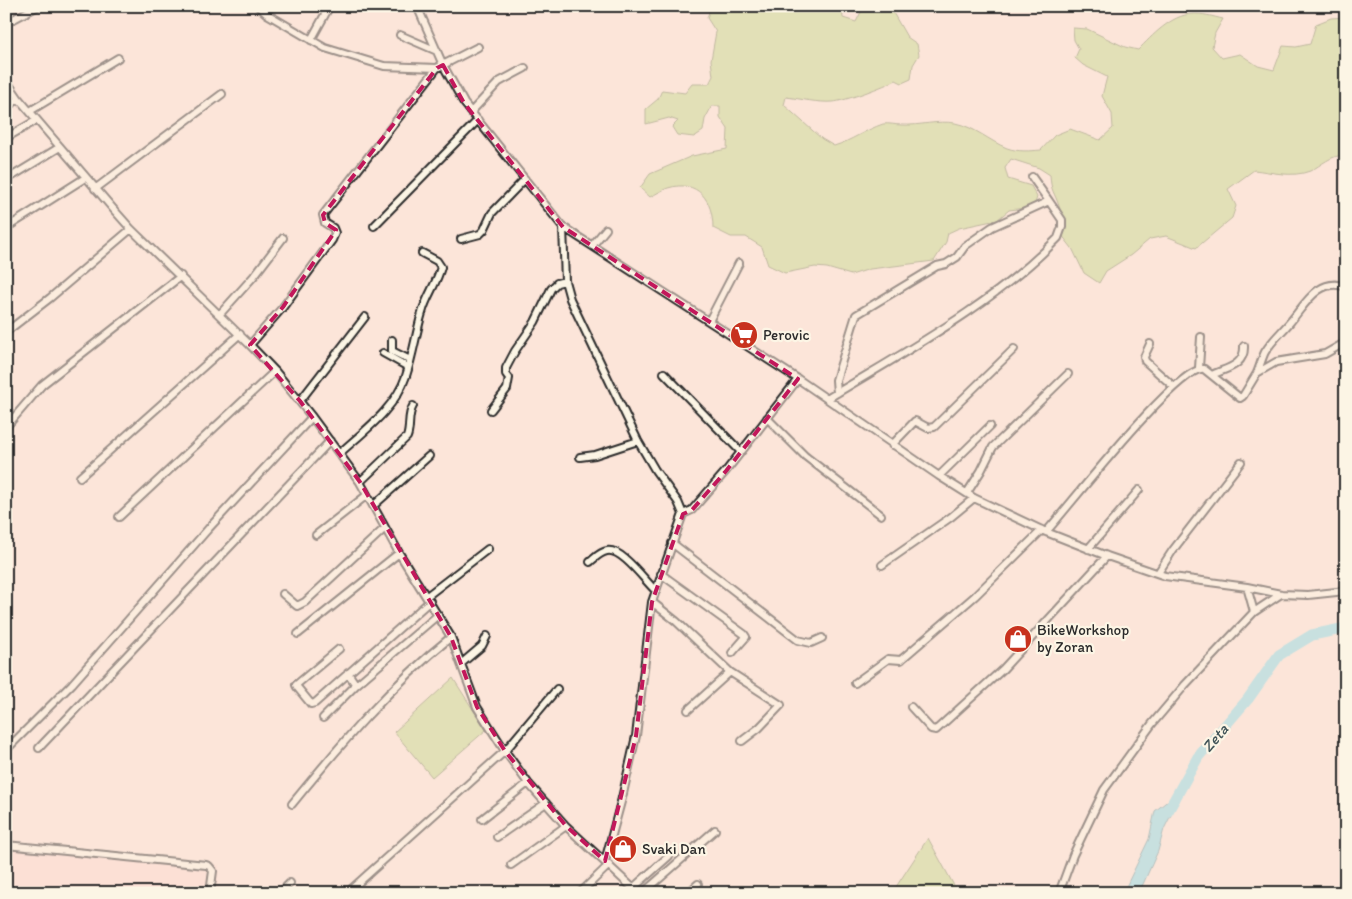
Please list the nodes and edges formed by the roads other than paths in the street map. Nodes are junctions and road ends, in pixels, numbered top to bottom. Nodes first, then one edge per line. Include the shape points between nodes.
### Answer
1 (38, 6) edge
2 (258, 6) edge
3 (417, 6) edge
4 (328, 8) dead end
5 (6, 23) edge
6 (400, 35) dead end
7 (311, 40) junction
8 (478, 46) dead end
9 (437, 50) junction
10 (118, 58) dead end
11 (440, 66) junction
12 (525, 68) dead end
13 (6, 80) edge
14 (222, 94) dead end
15 (19, 99) junction
16 (6, 107) edge
17 (30, 111) junction
18 (472, 112) junction
19 (37, 120) junction
20 (478, 120) junction
21 (6, 138) edge
22 (60, 147) junction
23 (1032, 177) dead end
24 (85, 178) junction
25 (525, 179) junction
26 (6, 180) edge
27 (95, 190) junction
28 (1049, 201) junction
29 (374, 226) dead end
30 (563, 227) junction
31 (6, 228) edge
32 (131, 229) junction
33 (606, 229) dead end
34 (283, 238) dead end
35 (462, 239) dead end
36 (592, 246) junction
37 (422, 253) dead end
38 (739, 263) dead end
39 (181, 276) junction
40 (565, 281) junction
41 (1346, 286) edge
42 (220, 314) junction
43 (365, 317) dead end
44 (708, 321) junction
45 (6, 332) edge
46 (240, 334) junction
47 (1201, 337) dead end
48 (392, 340) dead end
49 (1346, 342) edge
50 (1150, 344) dead end
51 (250, 345) junction
52 (1244, 346) dead end
53 (1014, 349) dead end
54 (383, 352) dead end
55 (409, 363) junction
56 (1199, 368) junction
57 (275, 371) junction
58 (1256, 373) junction
59 (664, 374) dead end
60 (1068, 374) dead end
61 (1212, 375) junction
62 (798, 379) junction
63 (1173, 386) junction
64 (837, 393) junction
65 (827, 399) junction
66 (300, 401) junction
67 (413, 406) dead end
68 (491, 410) dead end
69 (312, 417) junction
70 (767, 418) junction
71 (990, 426) dead end
72 (6, 427) edge
73 (330, 441) junction
74 (638, 441) junction
75 (892, 445) junction
76 (741, 452) junction
77 (340, 453) junction
78 (429, 456) dead end
79 (580, 457) dead end
80 (1241, 462) dead end
81 (939, 476) junction
82 (80, 477) dead end
83 (360, 482) junction
84 (1139, 490) dead end
85 (967, 494) junction
86 (367, 495) junction
87 (974, 498) junction
88 (374, 506) junction
89 (683, 514) junction
90 (881, 516) dead end
91 (119, 517) dead end
92 (385, 528) junction
93 (1044, 531) junction
94 (316, 535) dead end
95 (672, 543) junction
96 (488, 549) dead end
97 (1088, 549) junction
98 (400, 553) junction
99 (1107, 556) junction
100 (590, 562) dead end
101 (882, 565) dead end
102 (661, 574) junction
103 (1158, 574) junction
104 (1247, 587) junction
105 (656, 591) junction
106 (1346, 591) edge
107 (283, 594) dead end
108 (1281, 594) junction
109 (428, 599) junction
110 (652, 602) junction
111 (1254, 612) junction
112 (438, 615) junction
113 (298, 634) dead end
114 (487, 636) dead end
115 (451, 637) junction
116 (822, 638) dead end
117 (339, 649) dead end
118 (732, 653) dead end
119 (462, 663) junction
120 (730, 672) junction
121 (348, 673) junction
122 (854, 683) dead end
123 (356, 685) junction
124 (557, 690) dead end
125 (911, 707) dead end
126 (688, 710) dead end
127 (323, 718) dead end
128 (742, 741) dead end
129 (39, 748) dead end
130 (6, 750) edge
131 (505, 751) junction
132 (528, 783) junction
133 (546, 803) junction
134 (292, 804) dead end
135 (482, 819) dead end
136 (566, 826) junction
137 (715, 830) dead end
138 (497, 837) dead end
139 (6, 845) edge
140 (669, 856) dead end
141 (607, 863) junction
142 (512, 865) dead end
143 (290, 883) dead end
144 (698, 884) dead end
145 (636, 891) edge
146 (210, 893) edge
147 (280, 893) edge
148 (348, 893) edge
149 (580, 893) edge
150 (643, 893) edge
151 (688, 893) edge
152 (1059, 893) edge

1 - 5 street
2 - 7 street
3 - 9 street
4 - 7 street
6 - 9 street
7 - 11 street via 325,48 384,66
8 - 11 street
9 - 11 street
10 - 17 street
11 - 18 street
11 - 51 street via 323,215 325,224 335,233 332,240 283,308
12 - 18 street via 499,82
13 - 15 street
14 - 27 street
15 - 16 street
15 - 17 street
17 - 19 street
18 - 20 street
19 - 21 street
19 - 22 street
20 - 25 street
20 - 29 street
22 - 24 street
22 - 26 street
23 - 28 street
24 - 27 street
24 - 31 street
25 - 30 street
25 - 35 street via 492,213 480,234
27 - 32 street
28 - 64 street via 992,227 965,246 951,261 936,266 856,315 836,380
28 - 64 street via 1062,220 1061,233 1030,266 996,292
30 - 36 street
30 - 40 street
32 - 39 street
32 - 45 street
33 - 36 street
34 - 42 street
36 - 44 street
37 - 55 street via 437,261 440,267 422,313
38 - 44 street
39 - 42 street
39 - 72 street via 42,385
40 - 68 street via 551,288 536,322 509,361 506,368 508,389
40 - 74 street via 570,299
41 - 58 street via 1331,285 1309,297 1271,343
42 - 46 street
43 - 66 street
44 - 62 street
46 - 51 street
46 - 82 street
47 - 56 street
48 - 55 street via 392,351
49 - 58 street via 1325,354 1276,362
50 - 63 street via 1145,361
51 - 57 street
52 - 61 street via 1239,362
53 - 75 street via 934,427 928,428 915,421
54 - 55 street
55 - 77 street via 392,402
56 - 61 street
56 - 63 street
57 - 66 street
57 - 91 street
58 - 61 street via 1240,398
59 - 76 street
60 - 85 street via 993,447
62 - 65 street
62 - 70 street
63 - 93 street
64 - 65 street
65 - 75 street
66 - 69 street
67 - 83 street via 407,437
69 - 73 street
69 - 130 street via 72,684
70 - 76 street
70 - 90 street via 805,456
71 - 81 street
73 - 77 street
73 - 129 street
74 - 79 street
74 - 89 street
75 - 81 street
76 - 89 street via 692,510
77 - 83 street
78 - 88 street
80 - 103 street
81 - 85 street
83 - 86 street
84 - 97 street
85 - 87 street
86 - 88 street
86 - 94 street
87 - 93 street
87 - 101 street via 951,518
88 - 92 street
89 - 95 street
92 - 98 street
92 - 107 street via 300,605 293,604
93 - 97 street
93 - 122 street via 904,658 888,659
95 - 102 street
95 - 116 street via 798,640 811,643
96 - 109 street
97 - 99 street
98 - 109 street
98 - 113 street
99 - 103 street
99 - 125 street via 1003,669 936,730 931,729
100 - 105 street via 602,552 616,552
102 - 105 street
102 - 118 street via 744,634 746,637
103 - 104 street
104 - 108 street
104 - 111 street
105 - 110 street
106 - 108 street
108 - 111 street
109 - 112 street
109 - 121 street
110 - 120 street
110 - 141 street via 636,736
111 - 152 street via 1184,684 1104,790
112 - 115 street
112 - 123 street
114 - 119 street via 482,646
115 - 119 street
115 - 134 street via 383,698
117 - 121 street via 297,687 312,704
119 - 131 street via 477,707
120 - 126 street
120 - 128 street via 781,705
121 - 123 street
123 - 127 street
124 - 131 street
131 - 132 street
131 - 148 street
132 - 133 street
132 - 135 street
133 - 136 street
133 - 138 street
136 - 141 street
136 - 142 street
137 - 150 street
139 - 146 street via 209,866 212,871
140 - 145 street
141 - 145 street
141 - 149 street
143 - 147 street
144 - 151 street

